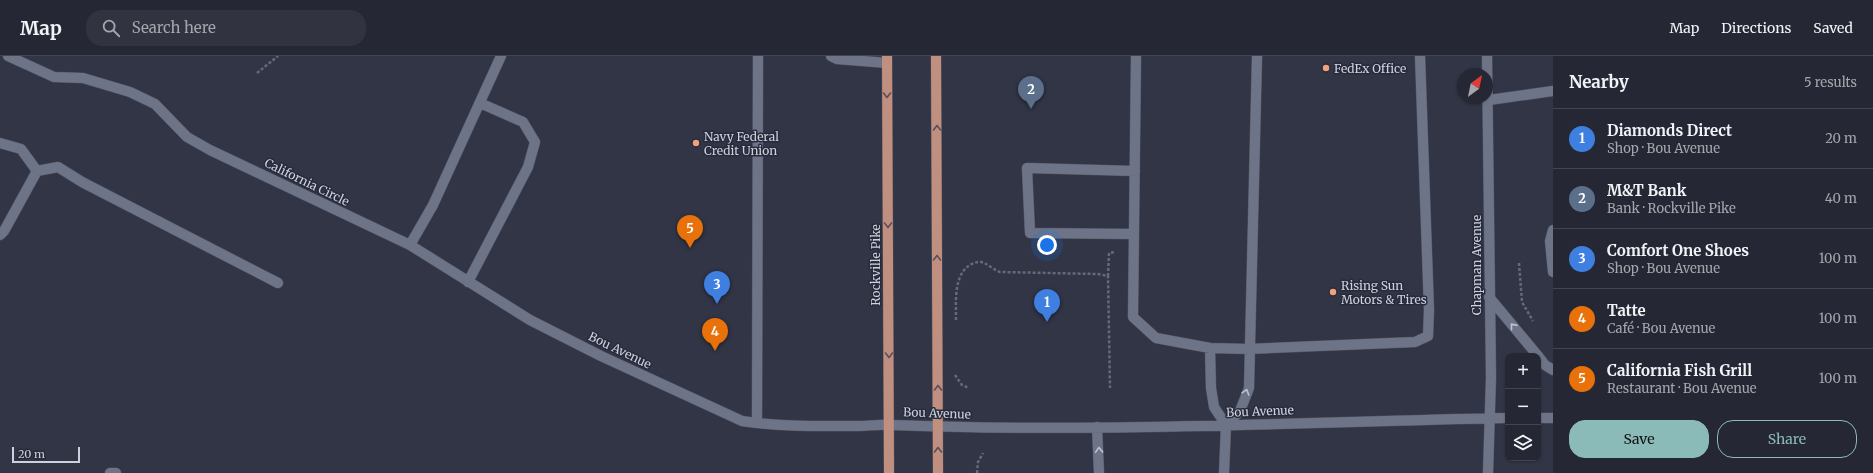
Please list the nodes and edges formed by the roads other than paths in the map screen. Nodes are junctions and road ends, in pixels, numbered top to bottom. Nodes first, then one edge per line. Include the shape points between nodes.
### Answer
1 (8, 56) edge
2 (501, 56) edge
3 (758, 56) edge
4 (831, 56) edge
5 (936, 56) edge
6 (1136, 56) edge
7 (1257, 56) edge
8 (1420, 56) edge
9 (1487, 56) edge
10 (887, 59) edge
11 (1488, 68) edge
12 (1553, 91) edge
13 (1493, 99) edge
14 (480, 103) junction
15 (1489, 104) edge
16 (0, 143) edge
17 (37, 171) junction
18 (1135, 171) junction
19 (1553, 230) edge
20 (1134, 234) junction
21 (0, 235) edge
22 (410, 245) junction
23 (1553, 272) edge
24 (468, 282) junction
25 (278, 283) dead end
26 (1489, 297) junction
27 (1210, 348) junction
28 (1249, 349) junction
29 (1536, 353) edge
30 (1541, 360) edge
31 (1553, 370) edge
32 (1489, 418) junction
33 (1505, 418) edge
34 (1541, 418) edge
35 (1553, 418) edge
36 (757, 423) junction
37 (889, 425) junction
38 (1226, 425) junction
39 (938, 427) junction
40 (1097, 427) junction
41 (110, 473) edge
42 (116, 473) edge
43 (889, 473) edge
44 (938, 473) edge
45 (1099, 473) edge
46 (1224, 473) edge
47 (1488, 473) edge

1 - 22 street, California Circle via 54,76 83,78 130,92 155,104 187,137 210,150
2 - 14 street
3 - 36 street
4 - 10 street via 837,59
39 -> 5 main road
6 - 18 street
7 - 28 street
8 - 28 street via 1428,336 1414,342
9 - 11 street, Chapman Avenue
10 -> 37 main road, Rockville Pike
12 - 13 street
14 - 22 street via 433,205
14 - 24 street via 523,122 535,142 528,167
15 - 26 street, Chapman Avenue
16 - 17 street via 21,149
17 - 21 street
17 - 25 street via 58,167 82,182
18 - 20 street
18 - 20 street via 1027,168 1030,233
19 - 23 street via 1550,241
20 - 27 street via 1133,317 1156,338
22 - 24 street, Bou Avenue
24 - 36 street, Bou Avenue via 530,320 601,356 742,421
29 -> 26 street
26 - 32 street, Chapman Avenue
27 - 28 street
27 - 38 street via 1214,407
38 -> 28 street via 1240,411 1249,388
30 - 31 street
32 - 33 street, Bou Avenue
32 - 38 street, Bou Avenue
32 - 47 street, Chapman Avenue
34 - 35 street
36 - 37 street, Bou Avenue
37 - 39 street, Bou Avenue
37 - 43 main road, Rockville Pike
38 - 40 street, Bou Avenue
38 - 46 street
39 - 40 street, Bou Avenue
44 -> 39 main road
45 -> 40 street
41 - 42 street

